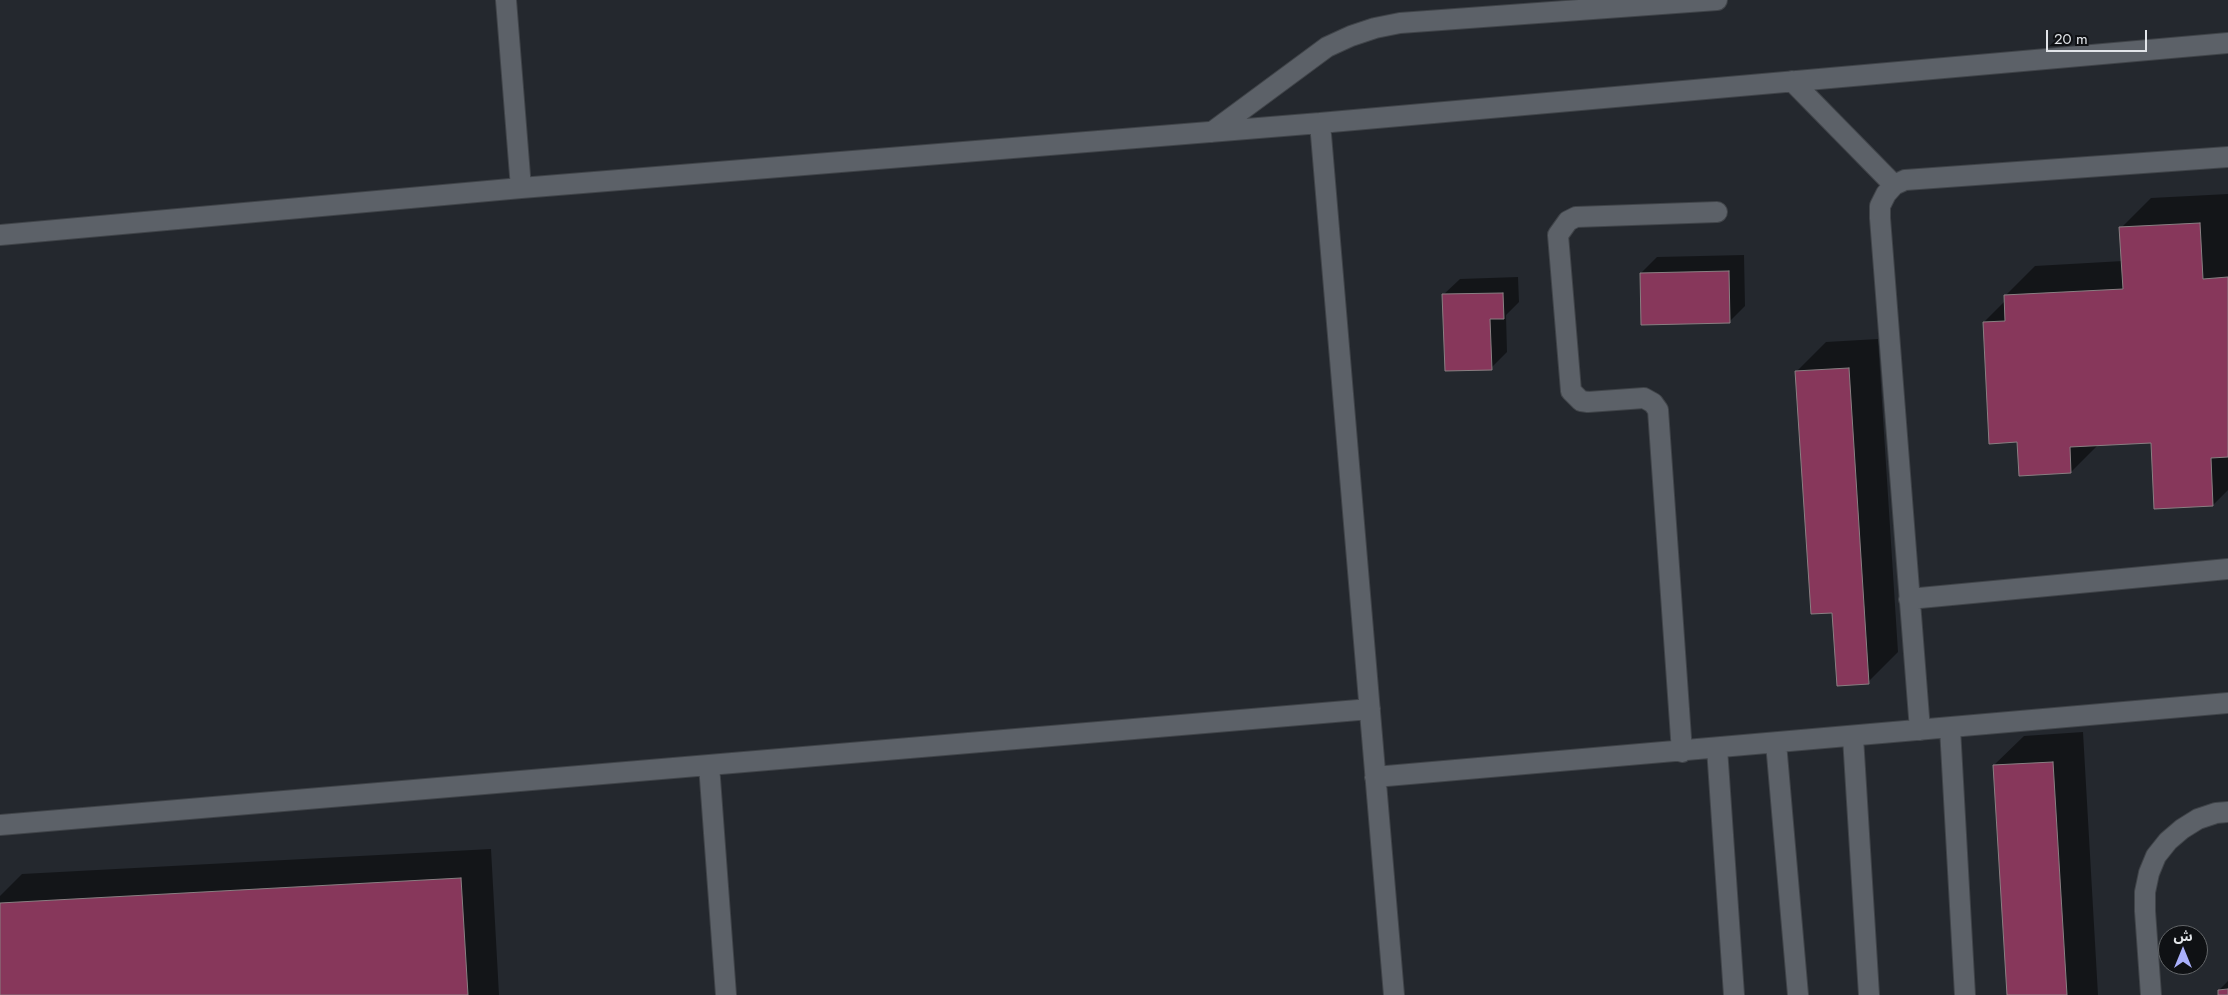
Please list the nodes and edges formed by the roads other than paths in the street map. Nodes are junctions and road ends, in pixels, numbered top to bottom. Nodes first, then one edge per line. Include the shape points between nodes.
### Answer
1 (506, 0) edge
2 (1717, 0) edge
3 (2228, 43) edge
4 (1792, 81) junction
5 (1320, 123) junction
6 (1212, 132) junction
7 (2228, 157) edge
8 (1894, 185) junction
9 (521, 188) junction
10 (1717, 212) dead end
11 (0, 235) edge
12 (2228, 570) edge
13 (1909, 599) junction
14 (2228, 703) edge
15 (1370, 709) junction
16 (1950, 728) junction
17 (1920, 730) junction
18 (1853, 736) junction
19 (1776, 743) junction
20 (1717, 748) junction
21 (1682, 752) junction
22 (709, 765) junction
23 (1375, 777) junction
24 (2228, 812) edge
25 (0, 825) edge
26 (726, 995) edge
27 (1394, 995) edge
28 (1734, 995) edge
29 (1798, 995) edge
30 (1869, 995) edge
31 (1965, 995) edge
32 (2151, 995) edge

1 - 9 lane
2 - 6 lane via 1400,23 1375,28 1327,47
3 - 4 lane
4 - 5 lane
4 - 8 lane
5 - 6 lane
5 - 15 lane
6 - 9 lane
7 - 8 lane via 1917,178
8 - 13 lane via 1883,200 1880,218
9 - 11 lane
10 - 21 lane via 1576,218 1568,221 1558,235 1571,391 1581,401 1588,402 1644,398 1653,402 1658,410
12 - 13 lane
13 - 17 lane
14 - 16 lane
15 - 22 lane
15 - 23 lane
16 - 17 lane
16 - 31 lane
17 - 18 lane
18 - 19 lane
18 - 30 lane
19 - 20 lane
19 - 29 lane
20 - 21 lane
20 - 28 lane
21 - 23 lane
22 - 25 lane
22 - 26 lane
23 - 27 lane
24 - 32 lane via 2198,819 2182,828 2156,856 2144,892

